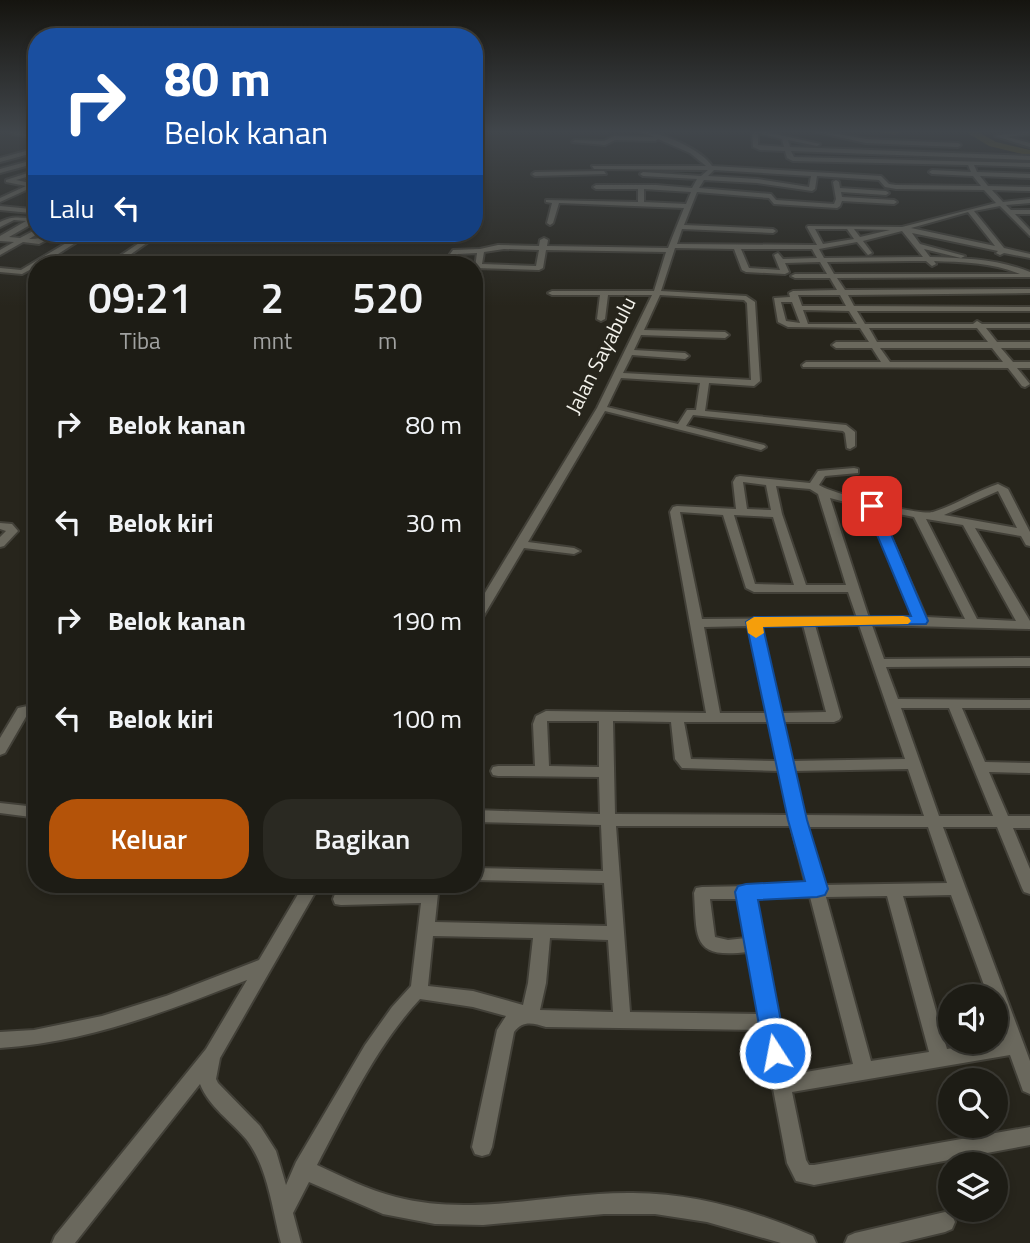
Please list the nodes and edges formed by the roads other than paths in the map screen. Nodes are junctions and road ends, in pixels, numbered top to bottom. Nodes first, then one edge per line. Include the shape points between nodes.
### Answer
1 (22, 190) edge
2 (641, 190) edge
3 (695, 190) edge
4 (706, 190) edge
5 (837, 190) edge
6 (956, 190) edge
7 (988, 190) edge
8 (935, 194) dead end
9 (594, 197) dead end
10 (785, 198) dead end
11 (0, 200) edge
12 (839, 200) junction
13 (641, 201) junction
14 (1030, 201) edge
15 (894, 202) dead end
16 (1000, 203) junction
17 (688, 206) junction
18 (0, 208) edge
19 (28, 208) edge
20 (10, 209) junction
21 (25, 210) junction
22 (28, 210) edge
23 (970, 210) junction
24 (1009, 212) junction
25 (1030, 212) edge
26 (0, 214) edge
27 (28, 219) edge
28 (28, 223) edge
29 (550, 223) dead end
30 (0, 225) edge
31 (1021, 225) junction
32 (1030, 225) edge
33 (681, 227) junction
34 (849, 227) junction
35 (905, 229) junction
36 (772, 231) dead end
37 (1030, 234) edge
38 (28, 236) edge
39 (0, 239) edge
40 (604, 239) dead end
41 (21, 240) junction
42 (28, 241) edge
43 (859, 241) junction
44 (73, 242) edge
45 (145, 242) edge
46 (544, 244) junction
47 (920, 246) junction
48 (737, 247) junction
49 (818, 247) junction
50 (8, 248) junction
51 (513, 248) junction
52 (672, 248) junction
53 (776, 248) junction
54 (607, 249) junction
55 (31, 250) dead end
56 (481, 251) junction
57 (1003, 251) junction
58 (868, 253) dead end
59 (0, 254) edge
60 (49, 256) edge
61 (124, 256) edge
62 (453, 256) edge
63 (479, 256) edge
64 (1030, 256) edge
65 (15, 258) dead end
66 (995, 258) dead end
67 (780, 261) junction
68 (824, 261) junction
69 (929, 261) junction
70 (981, 261) junction
71 (483, 266) edge
72 (508, 268) junction
73 (0, 270) edge
74 (26, 275) joint
75 (1030, 275) edge
76 (795, 276) dead end
77 (833, 276) junction
78 (940, 276) junction
79 (0, 278) edge
80 (1030, 291) edge
81 (604, 292) junction
82 (842, 292) junction
83 (953, 292) junction
84 (552, 293) dead end
85 (657, 293) junction
86 (795, 299) junction
87 (799, 308) junction
88 (853, 309) junction
89 (965, 309) junction
90 (1030, 309) edge
91 (601, 318) dead end
92 (804, 326) junction
93 (980, 326) junction
94 (1030, 326) edge
95 (865, 327) junction
96 (637, 332) junction
97 (725, 335) dead end
98 (836, 345) dead end
99 (874, 345) junction
100 (994, 345) junction
101 (1030, 345) edge
102 (631, 352) junction
103 (685, 356) dead end
104 (806, 365) dead end
105 (887, 365) junction
106 (1011, 365) junction
107 (1030, 365) edge
108 (618, 374) junction
109 (705, 380) junction
110 (1025, 384) dead end
111 (602, 408) junction
112 (703, 414) junction
113 (680, 428) junction
114 (702, 432) junction
115 (850, 446) dead end
116 (761, 447) dead end
117 (854, 471) dead end
118 (770, 481) junction
119 (818, 489) junction
120 (965, 502) junction
121 (872, 506) junction
122 (729, 512) junction
123 (742, 512) junction
124 (777, 514) junction
125 (925, 516) junction
126 (973, 525) junction
127 (0, 526) edge
128 (1027, 538) edge
129 (0, 544) edge
130 (521, 544) junction
131 (575, 551) dead end
132 (801, 589) junction
133 (853, 589) junction
134 (483, 606) edge
135 (808, 621) junction
136 (866, 621) junction
137 (920, 621) junction
138 (972, 621) junction
139 (697, 622) junction
140 (754, 622) junction
141 (1028, 625) edge
142 (1030, 662) edge
143 (879, 663) junction
144 (891, 703) junction
145 (954, 704) junction
146 (1030, 704) edge
147 (28, 710) edge
148 (677, 717) junction
149 (606, 718) junction
150 (714, 718) junction
151 (776, 718) junction
152 (0, 750) edge
153 (914, 764) junction
154 (786, 766) junction
155 (981, 766) junction
156 (1030, 768) edge
157 (498, 771) dead end
158 (542, 771) junction
159 (605, 772) junction
160 (0, 808) edge
161 (28, 811) edge
162 (483, 816) edge
163 (608, 820) junction
164 (797, 820) junction
165 (933, 821) junction
166 (1003, 821) junction
167 (1030, 822) edge
168 (483, 874) edge
169 (611, 877) junction
170 (1030, 888) edge
171 (817, 889) junction
172 (957, 889) junction
173 (894, 891) junction
174 (746, 892) junction
175 (307, 893) edge
176 (400, 893) edge
177 (429, 893) edge
178 (341, 899) dead end
179 (425, 929) junction
180 (542, 932) junction
181 (616, 933) junction
182 (756, 944) junction
183 (265, 965) junction
184 (419, 989) junction
185 (530, 1014) junction
186 (622, 1020) junction
187 (769, 1022) junction
188 (0, 1040) edge
189 (1015, 1046) junction
190 (212, 1055) junction
191 (940, 1058) junction
192 (864, 1071) junction
193 (781, 1084) junction
194 (1030, 1085) edge
195 (1030, 1136) edge
196 (482, 1147) dead end
197 (303, 1170) junction
198 (284, 1211) junction
199 (945, 1222) dead end
200 (62, 1243) edge
201 (291, 1243) edge
202 (806, 1243) edge
203 (855, 1243) edge

1 - 11 street
2 - 13 street
3 - 17 street, Jalan Sayabulu
4 - 12 street via 771,196 776,202 835,206
5 - 12 street
6 - 8 street via 959,194
7 - 16 street
9 - 13 street
10 - 12 street
12 - 15 street
13 - 17 street
13 - 29 street via 552,201
14 - 16 street
16 - 23 street
16 - 24 street
17 - 33 street, Jalan Sayabulu
18 - 20 street
19 - 21 street
20 - 21 street
20 - 26 street
21 - 22 street
23 - 35 street
23 - 57 street
24 - 25 street
24 - 31 street
27 - 30 street via 13,218
28 - 39 street
31 - 32 street
31 - 37 street
33 - 36 street
33 - 52 street, Jalan Sayabulu
34 - 35 street
34 - 43 street
34 - 49 street via 810,227
35 - 43 street
35 - 47 street
35 - 57 street
38 - 41 street
39 - 41 street
40 - 54 street
41 - 42 street
41 - 50 street
43 - 49 street
43 - 58 street
44 - 60 street
45 - 61 street
46 - 51 street
46 - 54 street
46 - 72 street via 539,268
47 - 69 street
47 - 70 street
48 - 52 street
48 - 53 street
48 - 67 street via 746,271 785,272
49 - 53 street
49 - 68 street
50 - 55 street
50 - 59 street
51 - 56 street
51 - 72 street
52 - 54 street
52 - 85 street, Jalan Sayabulu
53 - 67 street
56 - 62 street
56 - 63 street
57 - 64 street
57 - 66 street
59 - 65 street
67 - 68 street
68 - 69 street
68 - 77 street
69 - 70 street
69 - 78 street
70 - 75 street
71 - 72 street
73 - 74 street
74 - 79 street
75 - 78 street
76 - 77 street
77 - 78 street
77 - 82 street
78 - 83 street
80 - 83 street
81 - 84 street
81 - 85 street
81 - 91 street
82 - 83 street
82 - 86 street via 795,291
82 - 88 street
83 - 89 street
85 - 96 street, Jalan Sayabulu
85 - 109 street via 751,302 756,381
86 - 87 street
86 - 92 street via 777,300 780,316 783,324
87 - 88 street
87 - 92 street
88 - 89 street
88 - 95 street
89 - 90 street
89 - 93 street
92 - 95 street
93 - 94 street
93 - 95 street
93 - 100 street
95 - 99 street
96 - 97 street
96 - 102 street, Jalan Sayabulu
98 - 99 street
99 - 100 street
99 - 105 street
100 - 101 street
100 - 106 street
102 - 103 street
102 - 108 street, Jalan Sayabulu
104 - 105 street
105 - 106 street
106 - 107 street
106 - 110 street
108 - 109 street
108 - 111 street, Jalan Sayabulu
109 - 112 street
111 - 113 street
111 - 130 street, Jalan Sayabulu
112 - 113 street via 688,413
112 - 114 street
112 - 115 street via 846,428
113 - 114 street
114 - 116 street
117 - 119 street via 822,473
118 - 119 street
118 - 123 street via 738,482
118 - 124 street
119 - 121 street
119 - 133 street
120 - 125 street
120 - 126 street
120 - 128 street via 999,487
121 - 125 street
121 - 137 street
122 - 123 street
122 - 132 street via 747,583 754,588
122 - 139 street via 675,510
123 - 124 street
124 - 132 street
125 - 126 street
125 - 138 street
126 - 128 street
126 - 141 street
127 - 129 street via 12,530
130 - 131 street
130 - 134 street, Jalan Sayabulu
132 - 133 street
133 - 136 street
135 - 136 street
135 - 140 street
135 - 151 street via 834,717
136 - 137 street
136 - 143 street
137 - 138 street
138 - 141 street
139 - 140 street
139 - 150 street
140 - 151 street
142 - 143 street
143 - 144 street
144 - 145 street
144 - 153 street
145 - 146 street
145 - 155 street
147 - 152 street via 23,711
148 - 149 street
148 - 150 street
148 - 154 street via 682,759 687,764
149 - 158 street via 541,719
149 - 159 street
150 - 151 street
151 - 154 street
153 - 154 street
153 - 165 street
154 - 164 street
155 - 156 street
155 - 166 street
157 - 158 street
158 - 159 street
159 - 163 street
160 - 161 street
162 - 163 street
163 - 164 street
163 - 169 street
164 - 165 street
164 - 171 street
165 - 166 street
165 - 172 street
166 - 167 street
166 - 170 street
168 - 169 street
169 - 181 street
171 - 173 street
171 - 174 street
171 - 192 street
172 - 173 street
172 - 189 street
173 - 191 street
174 - 182 street
174 - 182 street via 702,893 705,937 716,946
175 - 183 street
176 - 178 street
177 - 179 street
179 - 180 street
179 - 184 street
180 - 181 street
180 - 185 street
181 - 186 street
182 - 187 street
183 - 188 street via 153,1007 63,1034
183 - 190 street
184 - 185 street via 430,996 474,999
184 - 197 street via 373,1047
185 - 186 street via 546,1019
185 - 196 street via 512,1021 506,1030
186 - 187 street
187 - 193 street
189 - 191 street
189 - 194 street
190 - 198 street via 207,1079 211,1089 264,1147
190 - 200 street
191 - 192 street
192 - 193 street
193 - 195 street via 803,1174
197 - 198 street
197 - 202 street via 383,1205 415,1212 669,1205 781,1232
198 - 201 street
199 - 203 street

